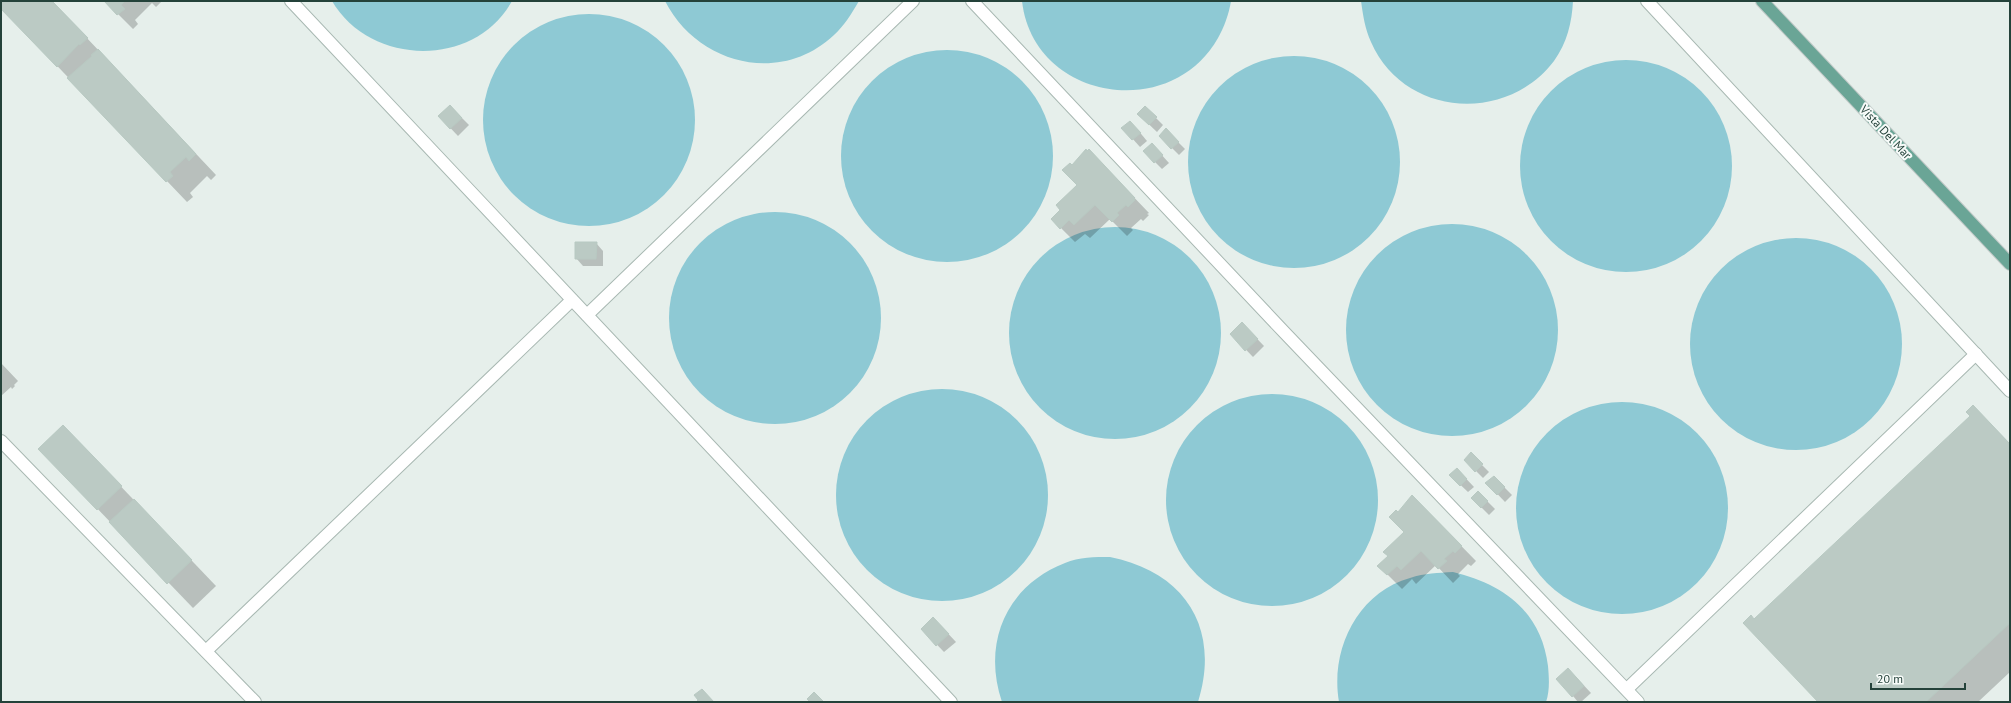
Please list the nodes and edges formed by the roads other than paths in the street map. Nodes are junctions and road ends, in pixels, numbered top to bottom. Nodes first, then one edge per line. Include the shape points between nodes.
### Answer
1 (291, 1) edge
2 (913, 1) edge
3 (972, 1) edge
4 (1647, 1) edge
5 (1762, 1) edge
6 (2010, 264) edge
7 (572, 300) junction
8 (587, 315) junction
9 (1976, 354) junction
10 (2010, 391) edge
11 (1, 440) edge
12 (206, 651) junction
13 (1626, 689) junction
14 (255, 702) edge
15 (951, 702) edge
16 (1638, 702) edge

1 - 7 lane
2 - 8 lane
3 - 13 lane
4 - 9 lane
5 - 6 main road, Vista Del Mar
7 - 8 lane
7 - 12 lane
8 - 15 lane
9 - 10 lane
9 - 13 lane
11 - 12 lane
12 - 14 lane
13 - 16 lane

